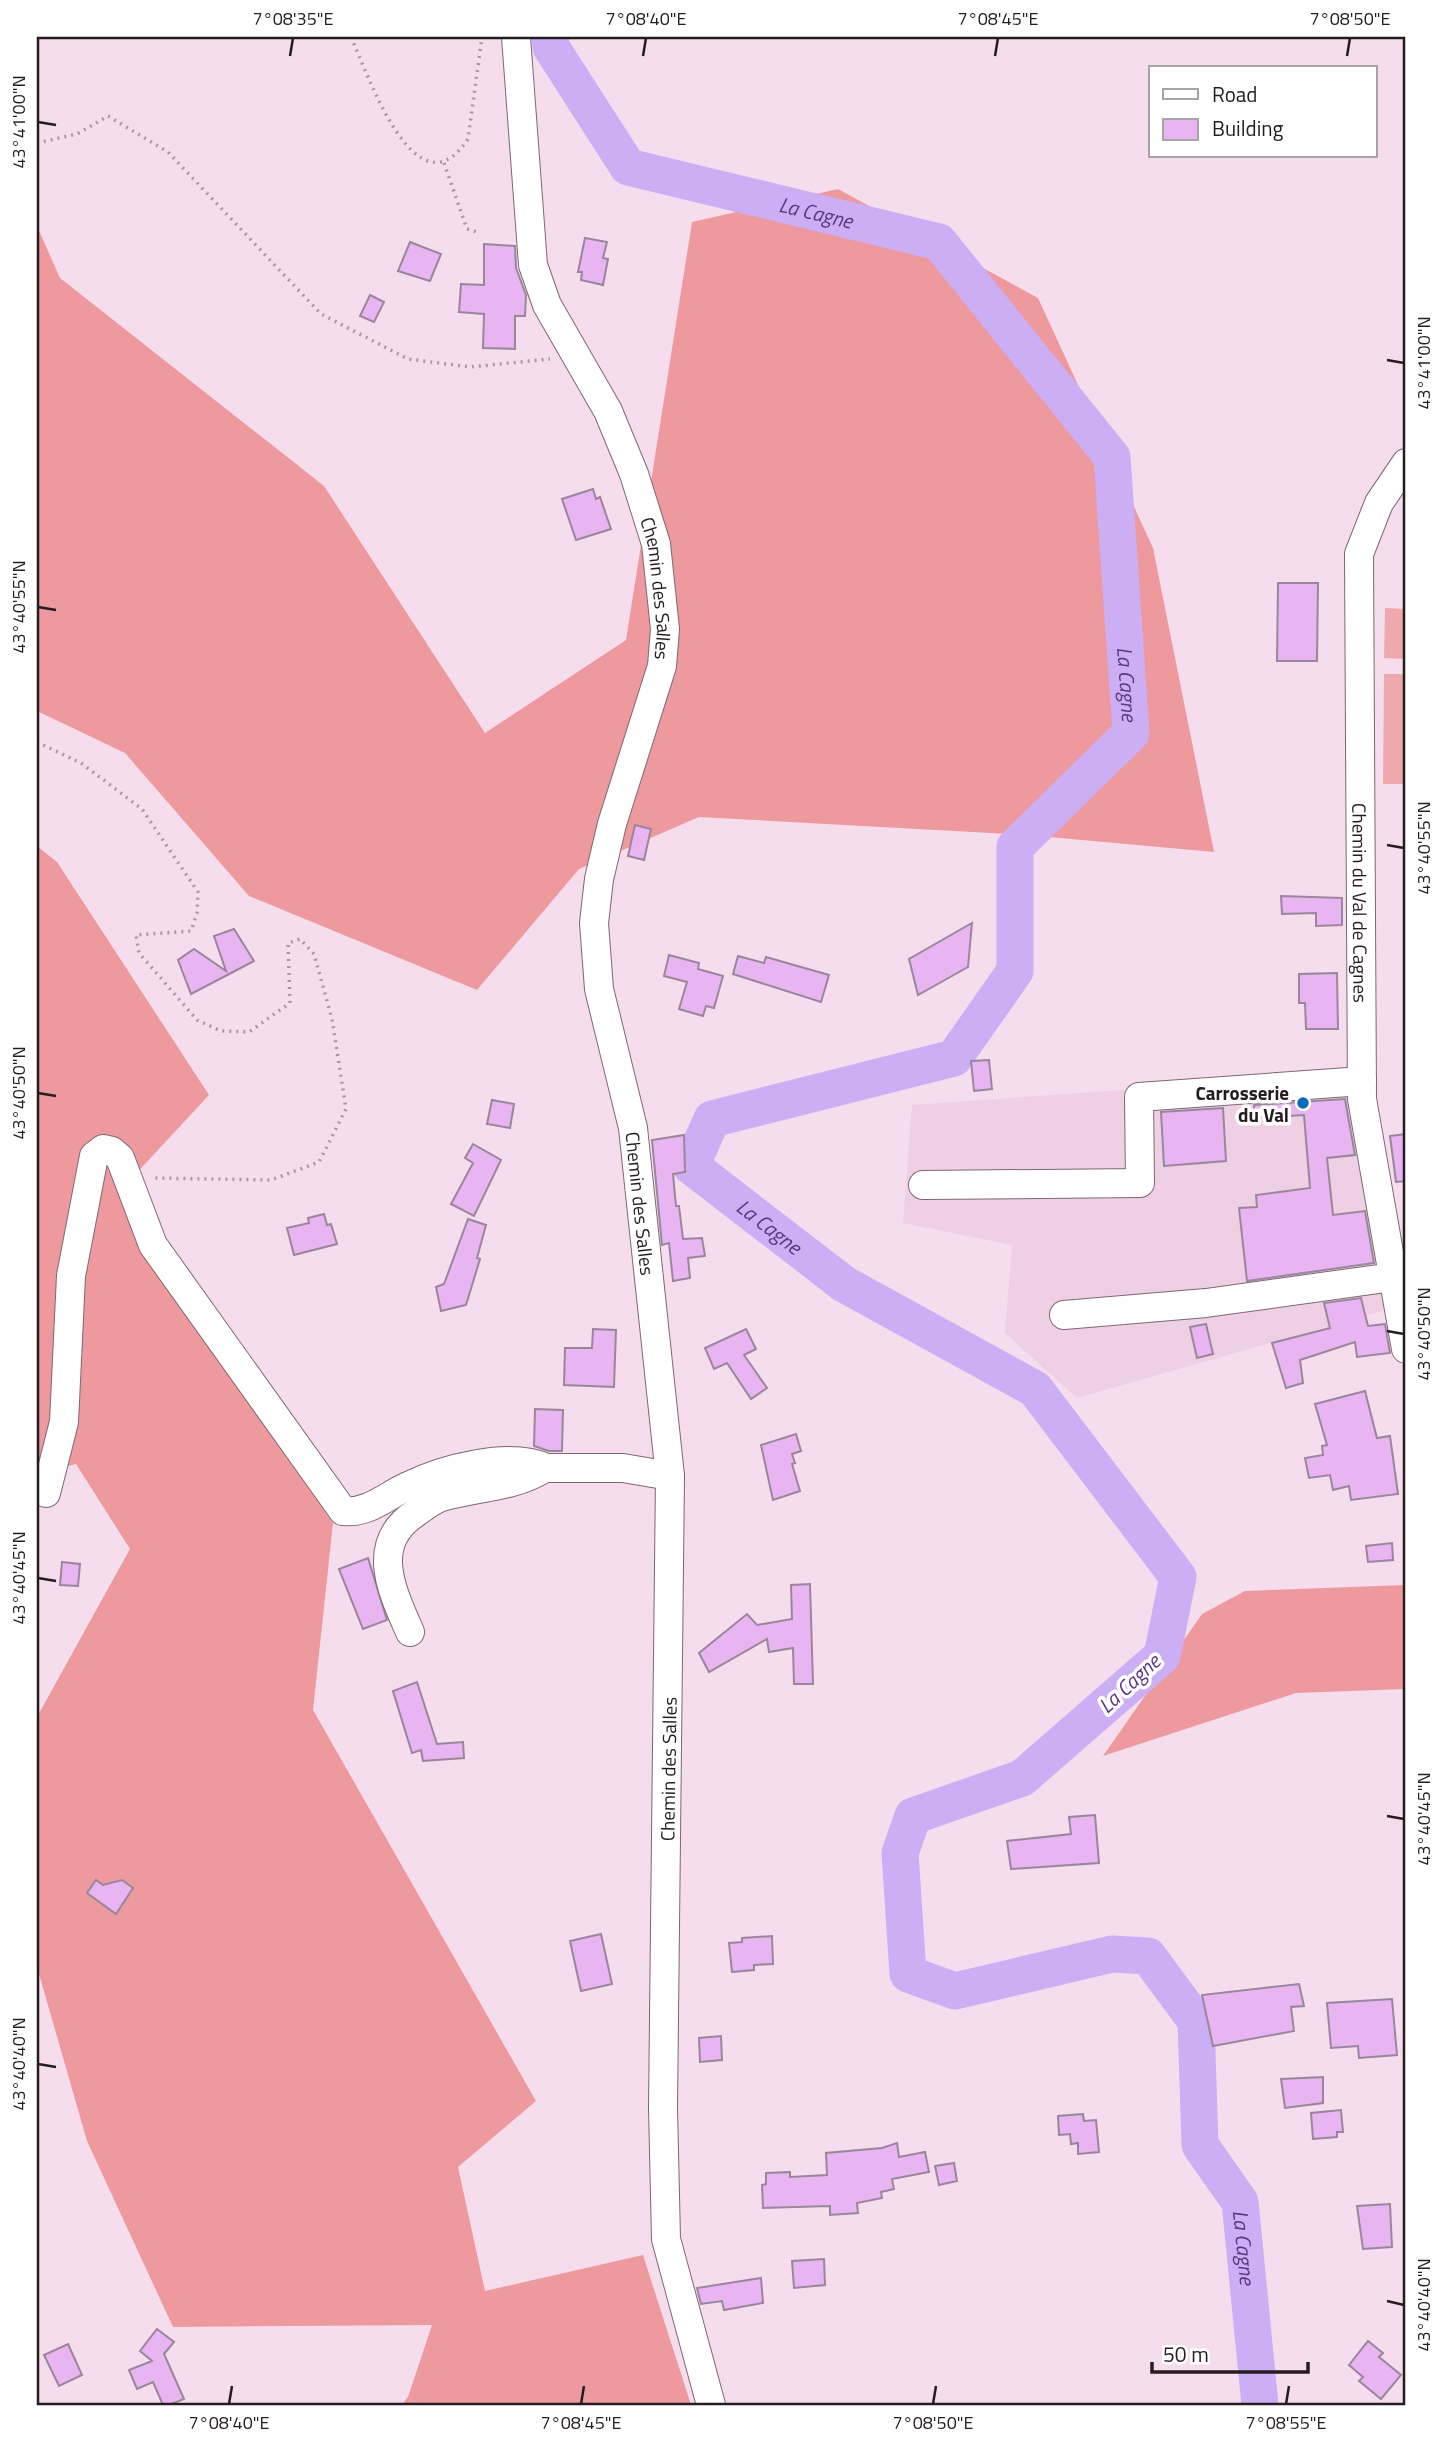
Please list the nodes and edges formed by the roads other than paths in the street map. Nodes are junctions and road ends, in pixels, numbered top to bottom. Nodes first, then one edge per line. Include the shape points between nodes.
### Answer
1 (516, 37) edge
2 (1406, 463) edge
3 (1362, 1081) junction
4 (923, 1185) dead end
5 (1393, 1277) junction
6 (1065, 1315) dead end
7 (1406, 1349) edge
8 (546, 1468) junction
9 (670, 1476) junction
10 (46, 1493) dead end
11 (410, 1632) dead end
12 (711, 2405) edge

1 - 9 street, Chemin des Salles via 533,265 547,305 608,411 656,544 665,629 662,666 612,824 594,923 598,989 633,1128
2 - 3 street, Chemin du Val de Cagnes via 1379,503 1359,554
3 - 4 street via 1139,1097 1140,1183
3 - 5 street, Chemin du Val de Cagnes
5 - 6 street via 1206,1303
5 - 7 street, Chemin du Val de Cagnes
8 - 9 street via 623,1468
8 - 10 street via 536,1463 495,1462 450,1469 358,1513 343,1511 153,1245 120,1158 103,1149 94,1156 71,1276 64,1422
8 - 11 street via 529,1478 441,1496 407,1518 387,1558 390,1587
9 - 12 street, Chemin des Salles via 663,2108 666,2239

